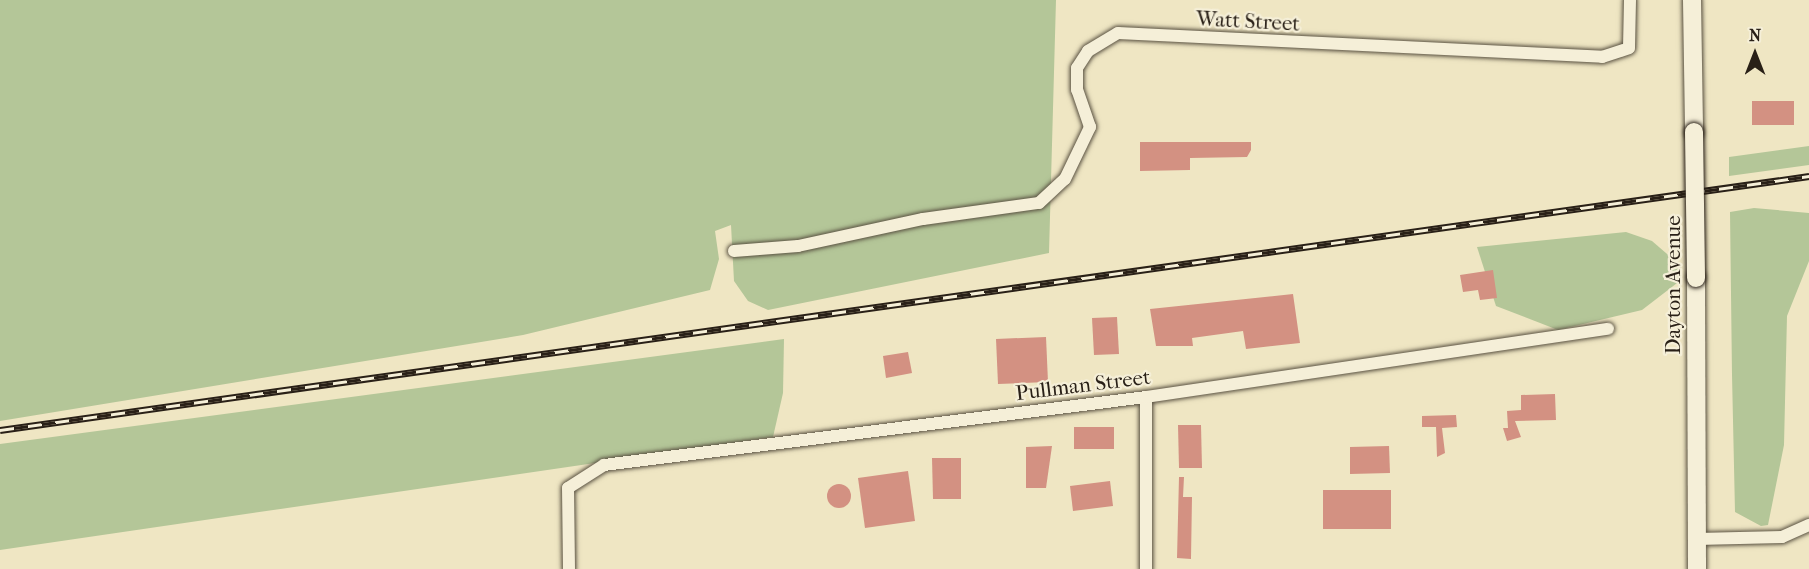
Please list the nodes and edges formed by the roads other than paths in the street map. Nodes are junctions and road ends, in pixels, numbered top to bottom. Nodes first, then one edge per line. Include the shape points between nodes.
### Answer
1 (1630, 0) edge
2 (1692, 0) edge
3 (734, 251) dead end
4 (1608, 329) dead end
5 (1146, 397) junction
6 (1809, 525) edge
7 (1697, 539) junction
8 (569, 569) edge
9 (1146, 569) edge
10 (1697, 569) edge

1 - 3 street, Watt Street via 1629,48 1602,57 1118,33 1088,51 1077,68 1077,90 1090,127 1065,179 1039,203 924,219 798,246
2 - 7 main road, Dayton Avenue, bridge
4 - 5 street, Pullman Street
5 - 8 street, Pullman Street via 604,465 568,488
5 - 9 street
6 - 7 street via 1782,537
7 - 10 main road, Dayton Avenue

